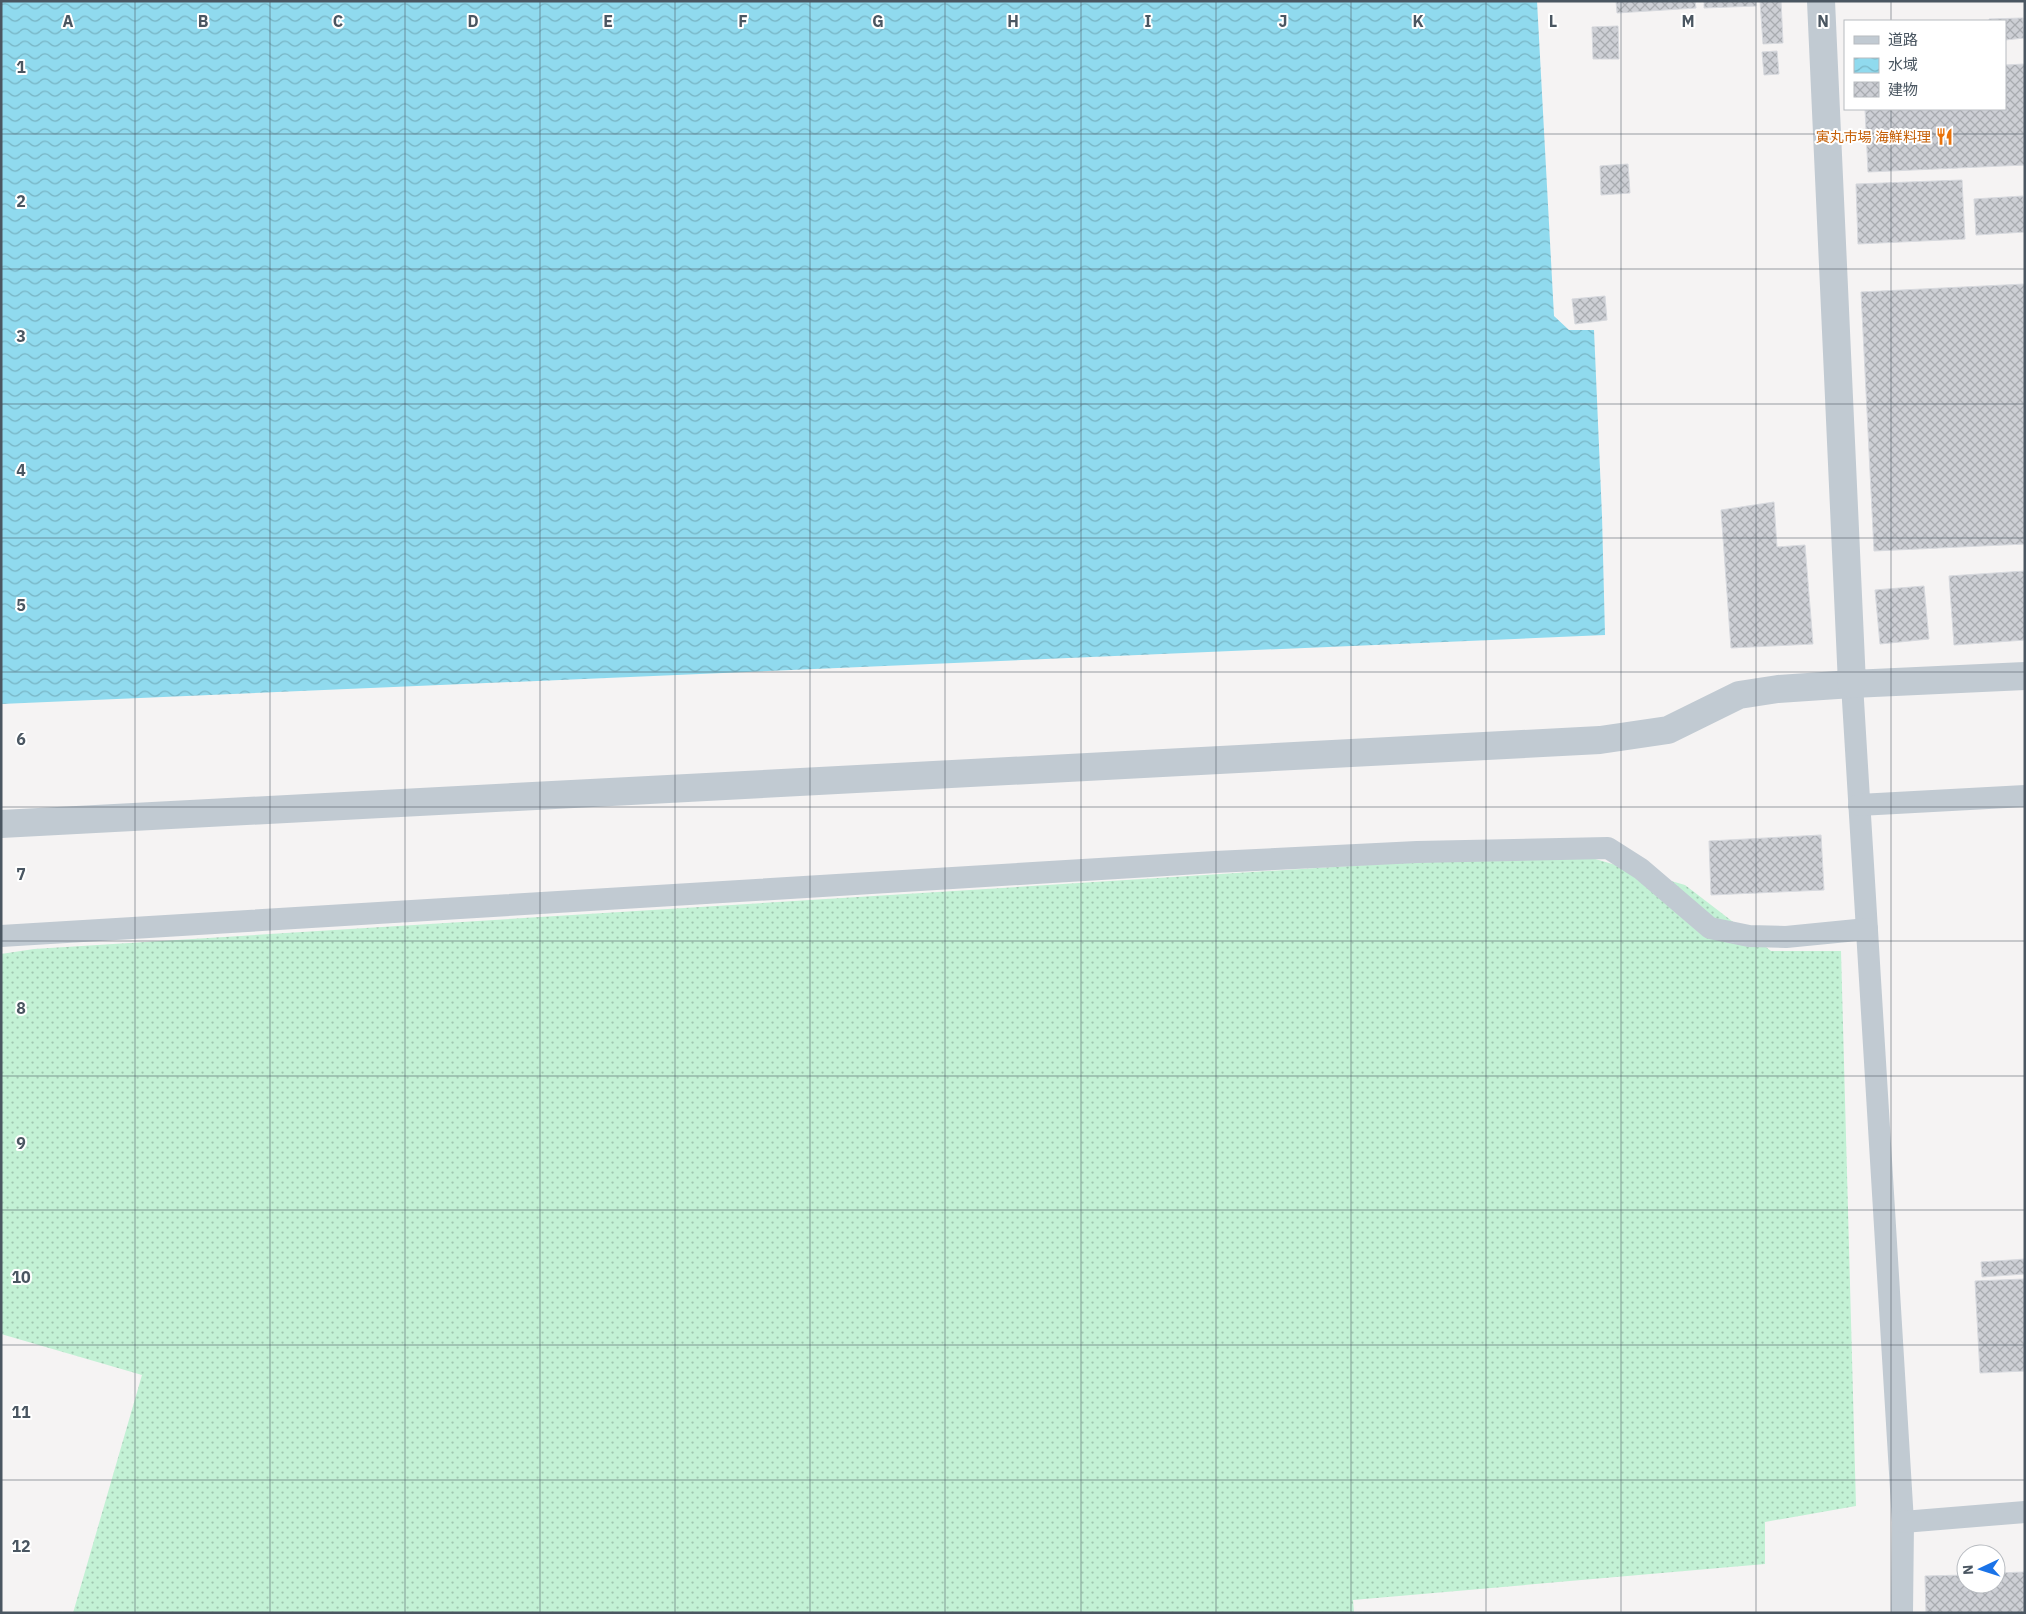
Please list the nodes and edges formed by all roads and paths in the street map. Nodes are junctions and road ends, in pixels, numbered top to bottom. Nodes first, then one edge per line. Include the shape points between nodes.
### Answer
1 (1821, 1) edge
2 (2025, 676) edge
3 (1852, 684) junction
4 (2025, 796) edge
5 (1859, 805) junction
6 (1, 824) edge
7 (1867, 929) junction
8 (1, 936) edge
9 (2025, 1512) edge
10 (1903, 1522) junction
11 (1902, 1613) edge

1 - 3 street
2 - 3 street
3 - 5 lane
3 - 6 street via 1739,695 1668,730 1600,740
4 - 5 lane
5 - 7 lane
7 - 8 lane via 1786,937 1749,936 1710,928 1641,869 1608,848 1417,852 1205,863
7 - 10 lane
9 - 10 lane
10 - 11 lane

